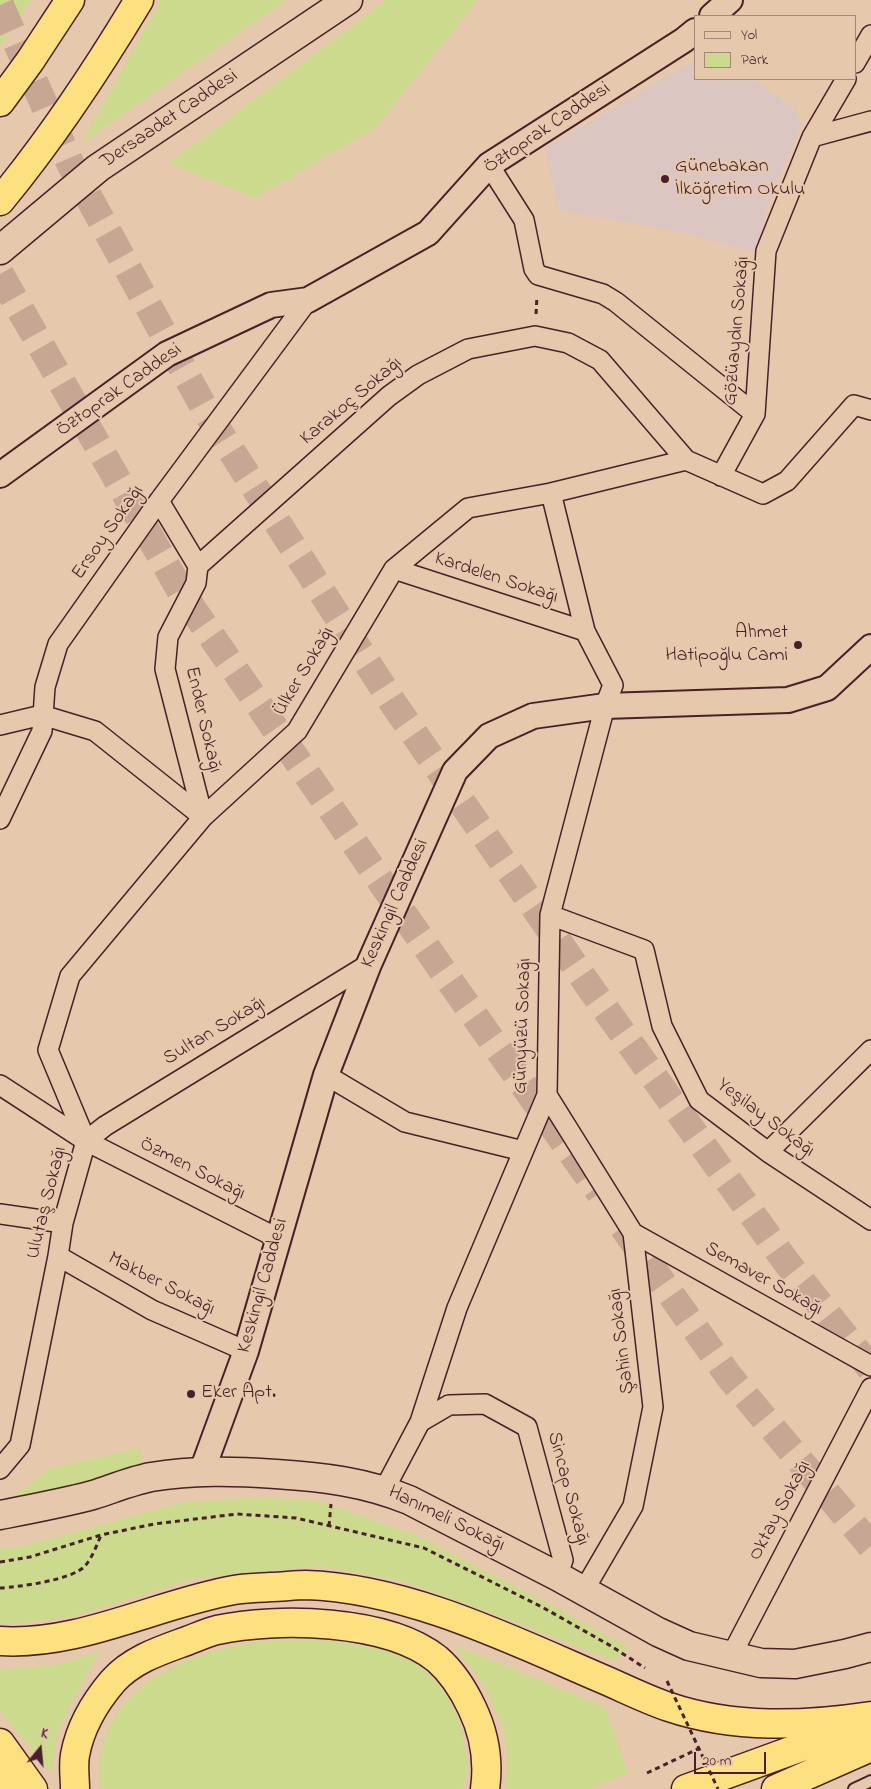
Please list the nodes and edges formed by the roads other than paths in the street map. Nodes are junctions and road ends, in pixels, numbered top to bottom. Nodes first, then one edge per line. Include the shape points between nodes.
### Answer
1 (70, 0) edge
2 (139, 0) edge
3 (348, 0) edge
4 (730, 0) edge
5 (713, 15) edge
6 (694, 32) edge
7 (871, 36) edge
8 (856, 61) edge
9 (845, 80) edge
10 (0, 102) edge
11 (871, 121) edge
12 (812, 137) junction
13 (489, 164) junction
14 (5, 194) edge
15 (0, 250) edge
16 (308, 300) junction
17 (871, 410) edge
18 (755, 414) junction
19 (686, 460) junction
20 (0, 475) edge
21 (722, 476) junction
22 (551, 493) junction
23 (159, 501) junction
24 (198, 566) junction
25 (394, 569) junction
26 (585, 631) junction
27 (871, 647) edge
28 (605, 706) junction
29 (42, 716) junction
30 (0, 725) edge
31 (203, 817) junction
32 (0, 819) edge
33 (550, 915) junction
34 (369, 964) junction
35 (871, 1050) edge
36 (326, 1075) junction
37 (0, 1085) edge
38 (547, 1095) junction
39 (86, 1142) junction
40 (523, 1151) junction
41 (768, 1152) junction
42 (0, 1214) edge
43 (871, 1220) edge
44 (63, 1223) junction
45 (633, 1232) junction
46 (278, 1238) junction
47 (58, 1256) junction
48 (246, 1351) junction
49 (871, 1366) edge
50 (871, 1388) edge
51 (420, 1422) junction
52 (0, 1469) edge
53 (198, 1480) junction
54 (380, 1497) junction
55 (0, 1515) edge
56 (0, 1528) edge
57 (554, 1584) junction
58 (584, 1590) junction
59 (0, 1641) edge
60 (871, 1647) edge
61 (728, 1663) junction
62 (871, 1664) edge
63 (871, 1717) edge
64 (0, 1743) edge
65 (871, 1747) edge
66 (0, 1776) edge
67 (871, 1781) edge
68 (10, 1789) edge
69 (34, 1789) edge
70 (75, 1789) edge
71 (485, 1789) edge
72 (686, 1789) edge
73 (776, 1789) edge
74 (854, 1789) edge

1 - 10 highway
2 - 14 highway via 98,68
3 - 15 main road, Dersaadet Caddesi via 98,168
4 - 5 street
6 - 13 street, Öztoprak Caddesi
7 - 8 street
9 - 12 street, Gözüaydın Sokağı
11 - 12 street
12 - 18 street, Gözüaydın Sokağı via 766,251
13 - 16 street, Öztoprak Caddesi via 428,233
13 - 18 street via 524,220 538,275 603,294 616,302
16 - 20 street, Öztoprak Caddesi via 271,305 167,354
16 - 23 street, Ersoy Sokağı
17 - 21 street, Karakoç Sokağı via 854,406 787,481 763,494
18 - 21 street, Gözüaydın Sokağı
19 - 21 street, Karakoç Sokağı
19 - 22 street, Ülker Sokağı
19 - 24 street, Karakoç Sokağı via 600,360 568,343 535,336 468,350 418,375 389,396
22 - 25 street, Ülker Sokağı via 468,508
22 - 26 street, Günyüzü Sokağı
23 - 24 street
23 - 29 street, Ersoy Sokağı via 58,644 45,687
24 - 31 street, Ender Sokağı via 196,583 168,637 165,669
25 - 26 street, Kardelen Sokağı
25 - 31 street, Ülker Sokağı via 297,731
26 - 28 street, Günyüzü Sokağı via 613,684
27 - 28 street, Keskingil Caddesi via 827,688 788,700
28 - 33 street, Günyüzü Sokağı
28 - 34 street, Keskingil Caddesi via 533,716 489,736 455,771
29 - 30 street
29 - 31 street via 95,731
29 - 32 street, Ersoy Sokağı via 42,731
31 - 39 street, Ulutaş Sokağı via 70,976 48,1050
33 - 38 street, Günyüzü Sokağı
33 - 41 street, Yeşilay Sokağı via 644,950 662,1026 699,1100
34 - 36 street, Keskingil Caddesi
34 - 39 street, Sultan Sokağı via 105,1126
35 - 41 street
36 - 40 street via 405,1122
36 - 46 street, Keskingil Caddesi
37 - 39 street, Özmen Sokağı
38 - 40 street, Günyüzü Sokağı
38 - 45 street, Şahin Sokağı
39 - 44 street, Ulutaş Sokağı
39 - 46 street, Özmen Sokağı
40 - 51 street, Günyüzü Sokağı via 457,1308
41 - 43 street, Yeşilay Sokağı
42 - 44 street
44 - 47 street, Ulutaş Sokağı
45 - 49 street, Semaver Sokağı
45 - 58 street, Şahin Sokağı via 653,1407 633,1506
46 - 48 street, Keskingil Caddesi
47 - 48 street, Makber Sokağı via 152,1310
47 - 52 street, Ulutaş Sokağı via 20,1445
48 - 53 street, Keskingil Caddesi
50 - 61 street, Oktay Sokağı
51 - 54 street
51 - 57 street, Sincap Sokağı via 449,1406 485,1404 528,1427 563,1560
53 - 54 main road, Hanımeli Sokağı via 221,1486
53 - 54 main road, Hanımeli Sokağı via 224,1470 299,1476 347,1481
53 - 55 main road, Hanımeli Sokağı via 149,1478 91,1496
53 - 56 main road, Hanımeli Sokağı via 96,1510
54 - 57 main road, Hanımeli Sokağı via 409,1500
57 - 58 main road, Hanımeli Sokağı
57 - 61 main road, Hanımeli Sokağı via 622,1630 701,1664
58 - 61 main road, Hanımeli Sokağı via 666,1636
59 - 63 highway via 59,1637 235,1589 306,1585 366,1592 430,1609 669,1707 708,1717 758,1724
60 - 61 main road, Hanımeli Sokağı via 795,1664
61 - 62 main road, Hanımeli Sokağı via 744,1673 796,1678
63 - 72 highway via 840,1733
64 - 69 highway
65 - 73 highway
66 - 68 highway
67 - 74 lane
70 - 71 highway via 75,1756 94,1705 114,1680 139,1659 216,1630 302,1623 374,1631 416,1647 437,1660 463,1689 482,1727 486,1756

